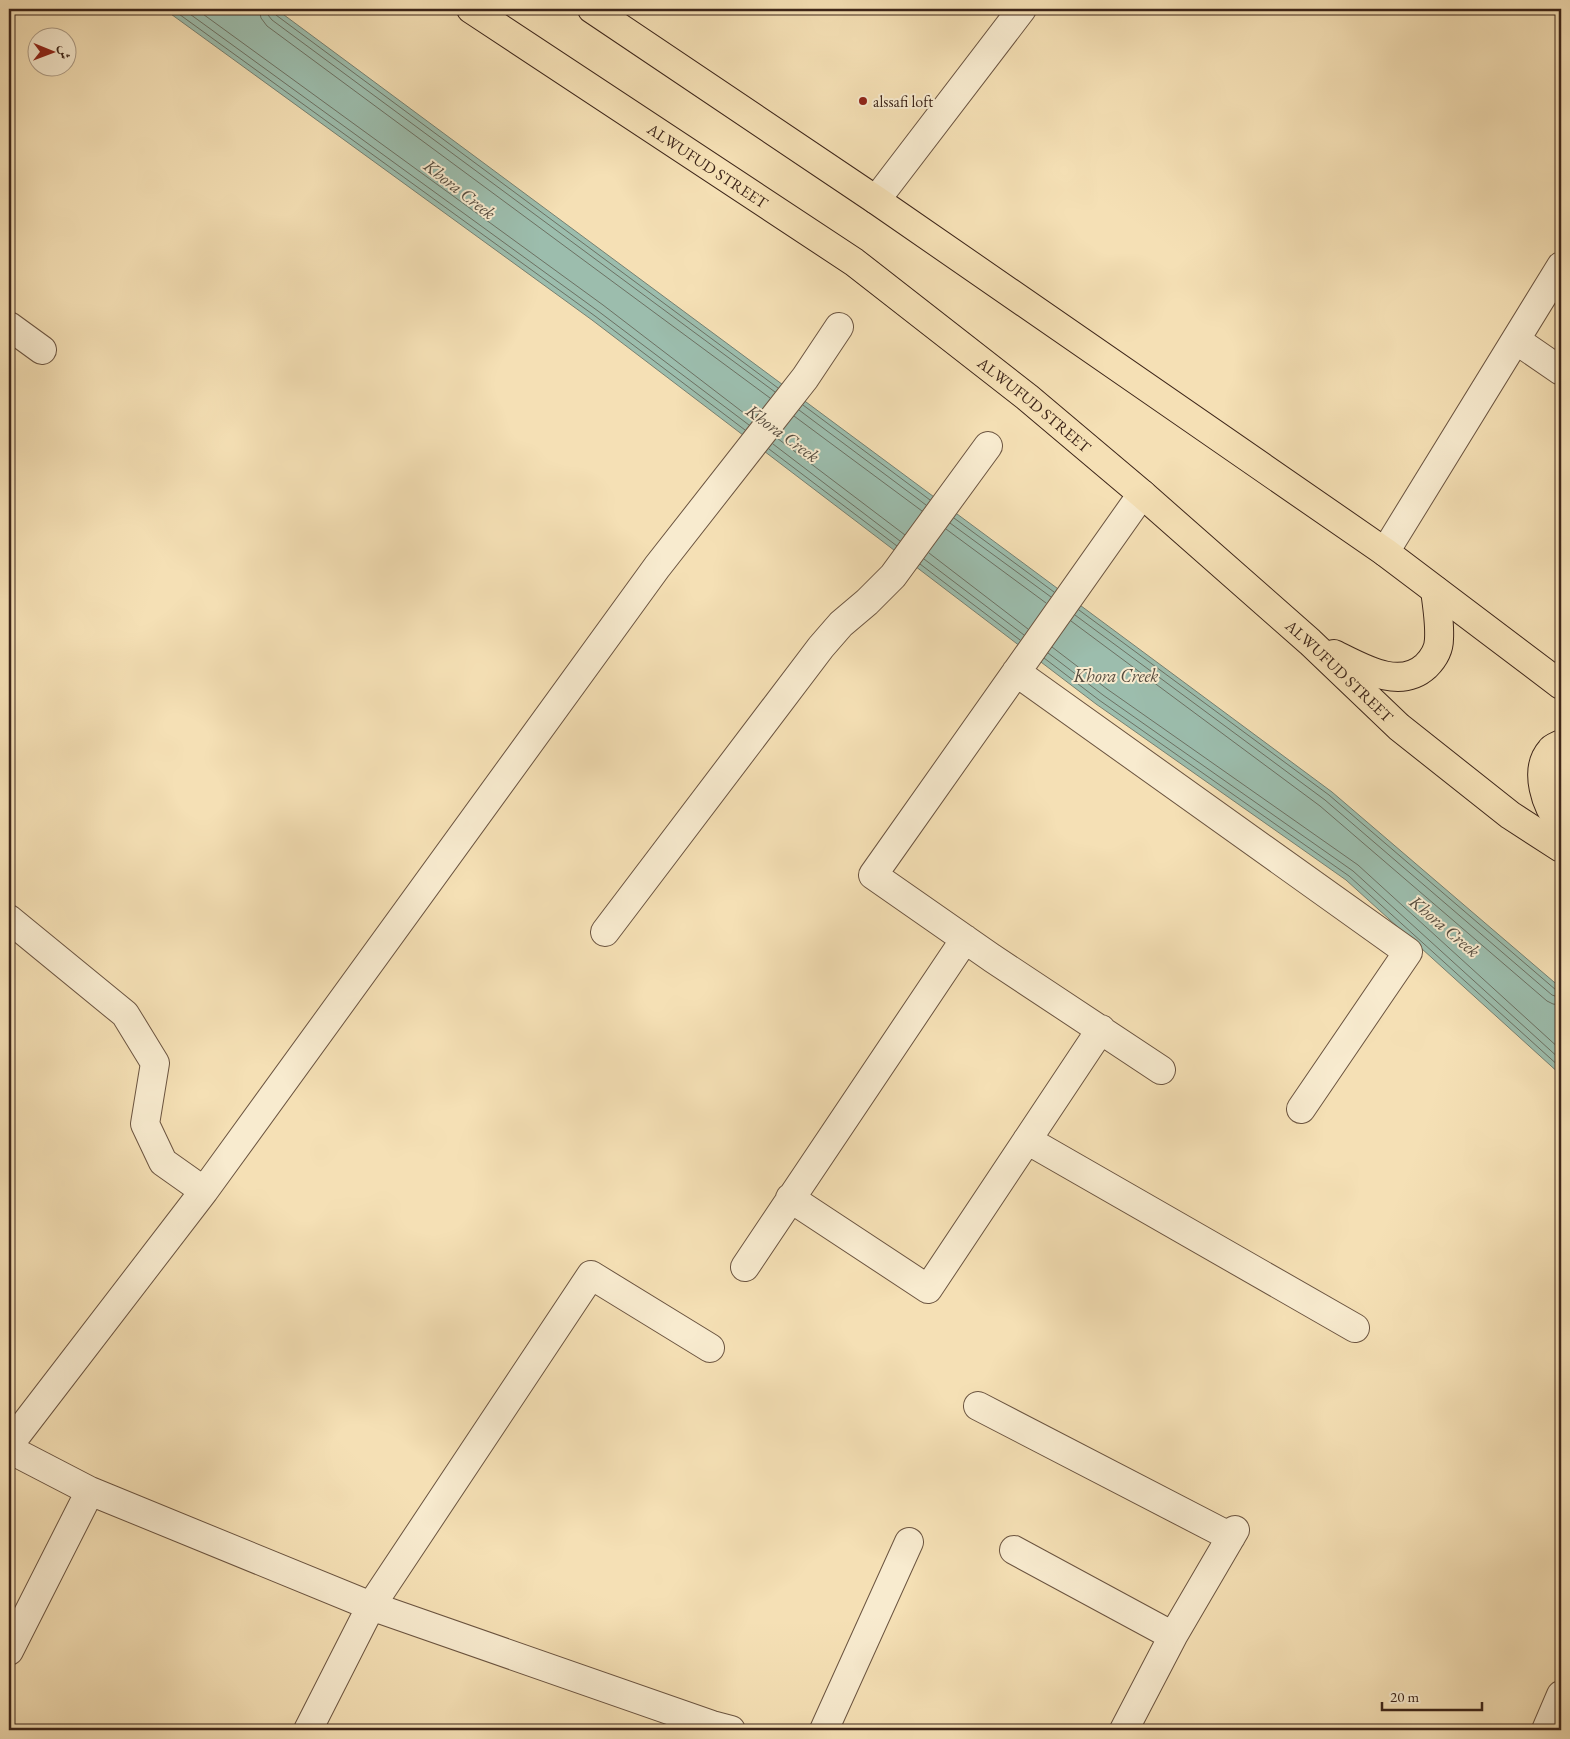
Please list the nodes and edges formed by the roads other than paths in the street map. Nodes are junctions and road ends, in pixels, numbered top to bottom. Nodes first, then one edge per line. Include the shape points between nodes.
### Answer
1 (471, 9) edge
2 (592, 9) edge
3 (1022, 9) edge
4 (876, 200) junction
5 (1561, 266) edge
6 (9, 326) edge
7 (840, 327) dead end
8 (1516, 340) junction
9 (42, 350) dead end
10 (1561, 371) edge
11 (988, 446) dead end
12 (1142, 494) junction
13 (1385, 552) junction
14 (1435, 590) junction
15 (1310, 642) junction
16 (1016, 672) junction
17 (1561, 685) edge
18 (1561, 744) edge
19 (1561, 824) edge
20 (1561, 848) edge
21 (9, 919) edge
22 (605, 932) dead end
23 (965, 939) junction
24 (1101, 1029) junction
25 (1161, 1070) dead end
26 (1300, 1109) dead end
27 (1027, 1140) junction
28 (204, 1191) junction
29 (790, 1198) junction
30 (745, 1267) dead end
31 (1355, 1328) dead end
32 (710, 1348) dead end
33 (978, 1406) dead end
34 (9, 1445) edge
35 (9, 1449) edge
36 (90, 1491) junction
37 (909, 1542) dead end
38 (1014, 1550) dead end
39 (371, 1606) junction
40 (1174, 1636) junction
41 (9, 1652) edge
42 (1561, 1695) edge
43 (308, 1730) edge
44 (731, 1730) edge
45 (824, 1730) edge
46 (1124, 1730) edge
47 (1546, 1730) edge

1 - 12 main road, ALWUFUD STREET via 854,262 1027,397
2 - 4 main road
3 - 4 street
4 - 13 main road
5 - 8 street
6 - 9 street
7 - 28 street via 805,378 651,575
8 - 10 street
8 - 13 street
11 - 22 street via 893,576 820,647
12 - 15 main road, ALWUFUD STREET
12 - 16 street
13 - 14 main road
14 - 15 main road via 1439,641 1433,659 1419,672 1383,676
14 - 17 main road
15 - 20 main road, ALWUFUD STREET via 1400,727 1510,815
16 - 23 street via 873,875
16 - 26 street via 1408,952
18 - 19 main road via 1551,750 1543,765 1542,780 1546,799
21 - 28 street via 125,1014 154,1063 145,1124 163,1162
23 - 24 street
23 - 29 street
24 - 25 street
24 - 27 street
27 - 29 street via 928,1289
27 - 31 street
28 - 34 street
29 - 30 street
32 - 39 street via 591,1276
33 - 40 street via 1233,1533
35 - 36 street
36 - 39 street
36 - 41 street
37 - 45 street
38 - 40 street
39 - 43 street
39 - 44 street
40 - 46 street
42 - 47 street

